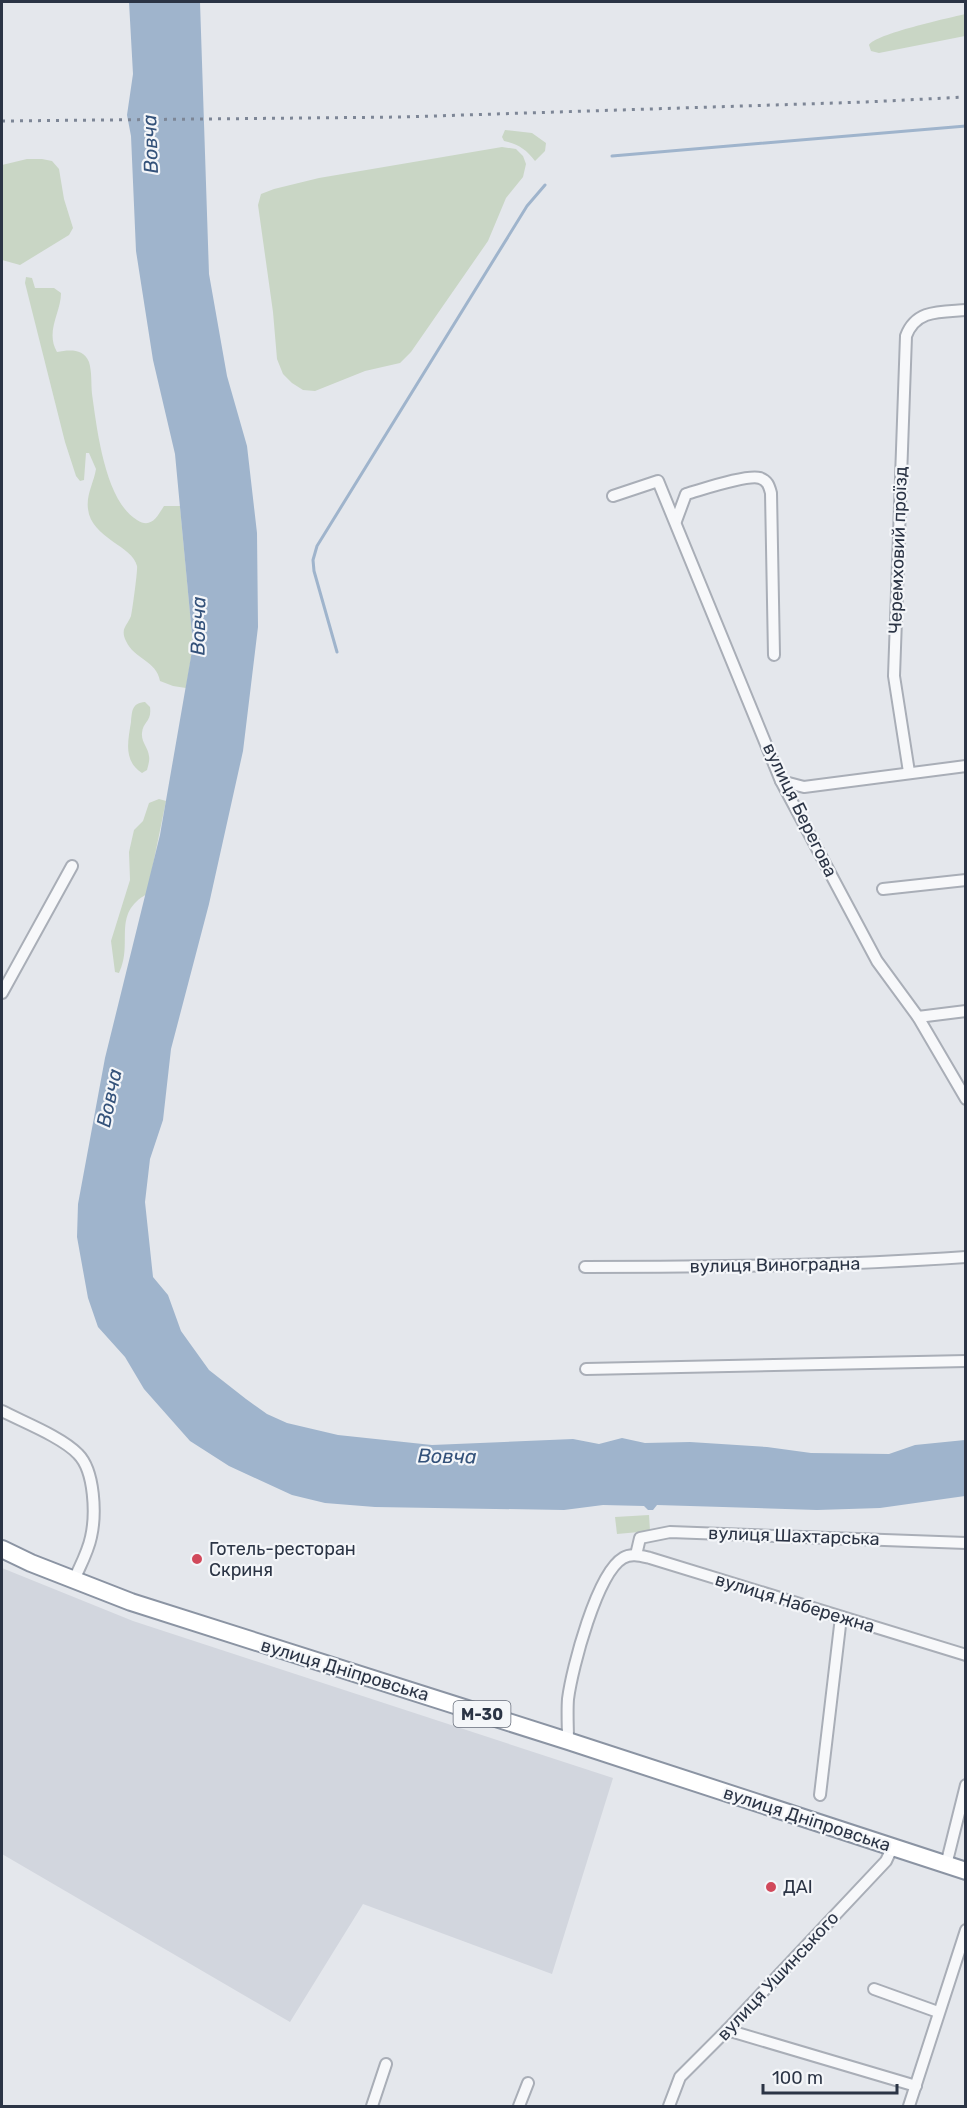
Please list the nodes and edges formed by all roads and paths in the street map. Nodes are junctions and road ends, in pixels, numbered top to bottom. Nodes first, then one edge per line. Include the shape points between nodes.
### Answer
1 (966, 310) edge
2 (613, 496) dead end
3 (676, 521) junction
4 (774, 655) dead end
5 (966, 766) edge
6 (909, 772) junction
7 (781, 781) junction
8 (72, 866) dead end
9 (966, 880) edge
10 (883, 889) dead end
11 (2, 993) edge
12 (966, 1011) edge
13 (918, 1017) junction
14 (966, 1099) edge
15 (966, 1257) edge
16 (585, 1267) dead end
17 (966, 1360) edge
18 (586, 1369) dead end
19 (2, 1411) edge
20 (966, 1543) edge
21 (2, 1549) edge
22 (631, 1556) junction
23 (74, 1580) junction
24 (841, 1617) junction
25 (966, 1655) edge
26 (568, 1741) junction
27 (966, 1785) edge
28 (820, 1795) dead end
29 (892, 1848) junction
30 (946, 1865) junction
31 (966, 1871) edge
32 (966, 1930) edge
33 (874, 1989) dead end
34 (938, 2012) junction
35 (727, 2030) junction
36 (386, 2064) dead end
37 (528, 2083) dead end
38 (916, 2086) junction
39 (372, 2106) edge
40 (519, 2106) edge
41 (669, 2106) edge
42 (909, 2106) edge

1 - 6 street, Черемховий проїзд via 916,319 909,327 905,345 894,676
2 - 3 street, вулиця Берегова via 658,481
3 - 4 street via 686,494 737,480 759,478 768,483
3 - 7 street, вулиця Берегова
5 - 6 street
6 - 7 street via 804,787
7 - 13 street, вулиця Берегова via 877,961
8 - 11 street
9 - 10 street
12 - 13 street
13 - 14 street, вулиця Берегова
15 - 16 street, вулиця Виноградна via 692,1268
17 - 18 street
19 - 23 street via 77,1452 89,1472 93,1527
20 - 22 street, вулиця Шахтарська via 670,1532 640,1538
21 - 23 highway, вулиця Дніпровська / М-30
22 - 24 street, вулиця Набережна
22 - 26 street via 608,1572 592,1608 568,1698
23 - 26 highway, вулиця Дніпровська / М-30 via 174,1616
24 - 25 street, вулиця Набережна
24 - 28 street
26 - 29 highway, вулиця Дніпровська / М-30
27 - 30 street
29 - 30 highway, вулиця Дніпровська / М-30
29 - 35 street, вулиця Ушинського via 886,1861
30 - 31 highway, вулиця Дніпровська / М-30
32 - 34 street
33 - 34 street
34 - 38 street
35 - 38 street
35 - 41 street, вулиця Ушинського via 680,2078
36 - 39 street
37 - 40 street
38 - 42 street

